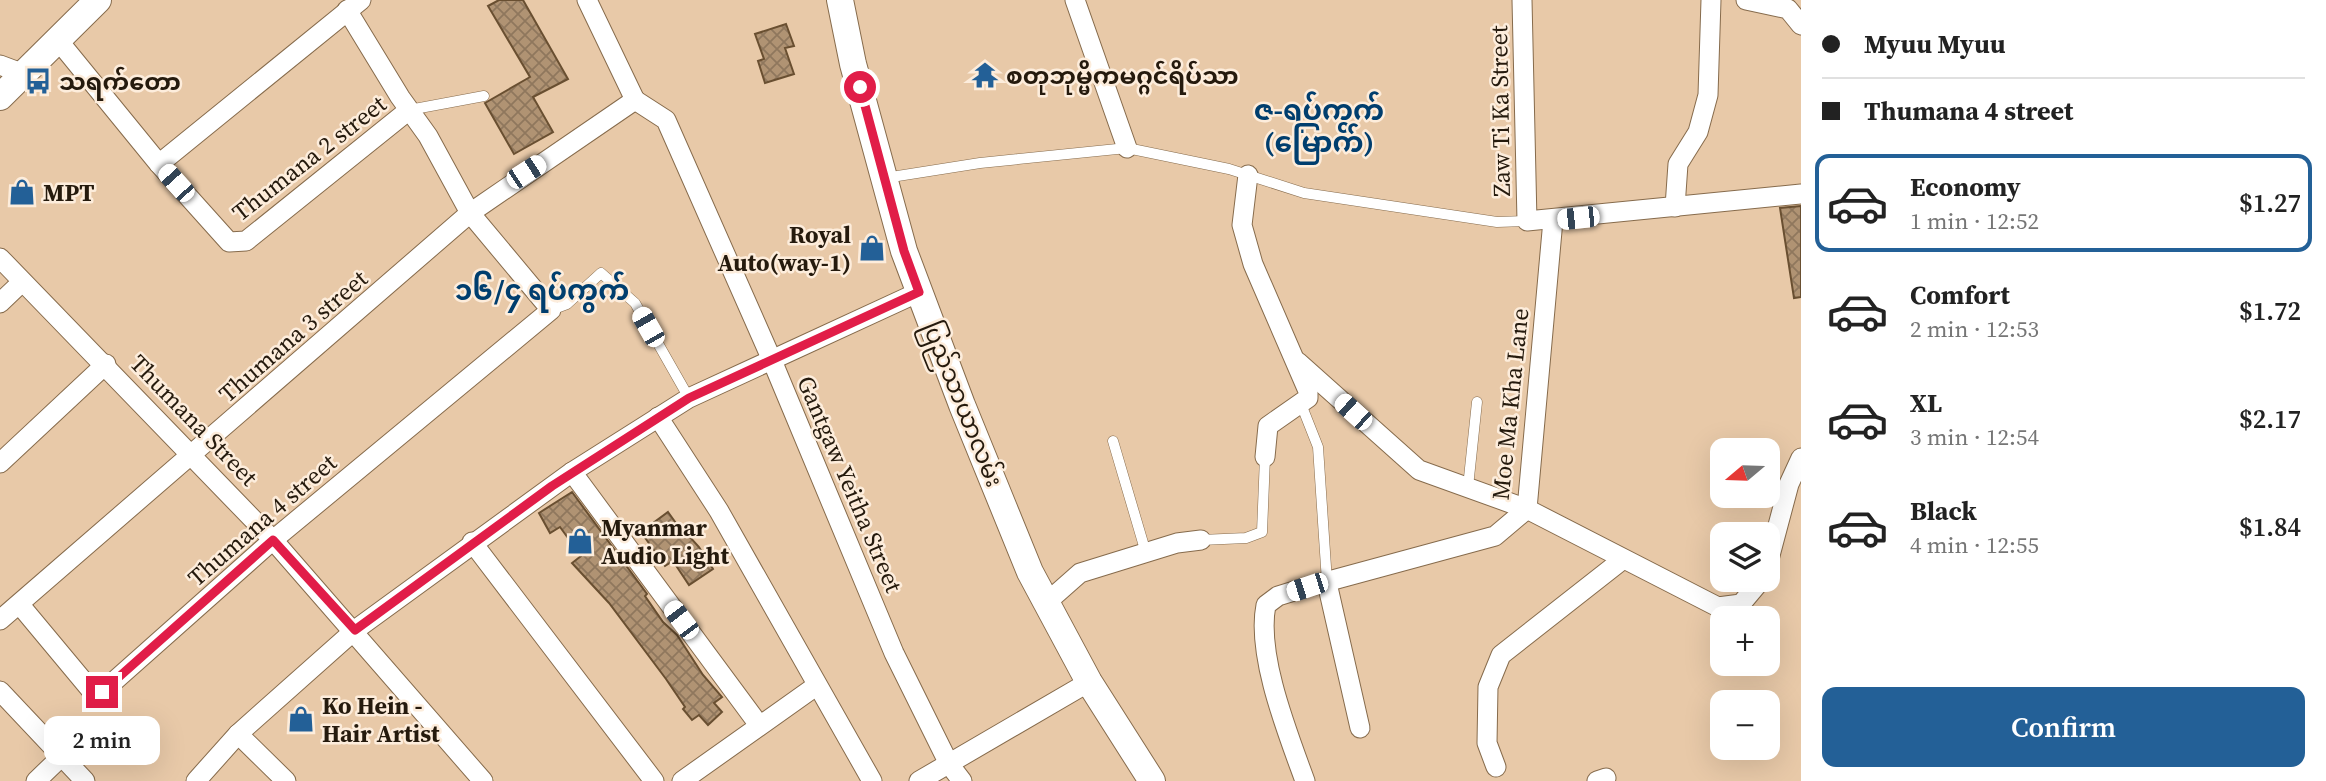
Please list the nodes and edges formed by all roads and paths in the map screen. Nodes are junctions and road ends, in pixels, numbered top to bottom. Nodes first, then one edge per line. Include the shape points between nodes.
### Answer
1 (99, 0) edge
2 (587, 0) edge
3 (840, 0) edge
4 (1075, 0) edge
5 (1522, 0) edge
6 (1711, 0) edge
7 (1746, 0) edge
8 (354, 5) edge
9 (1801, 24) edge
10 (57, 39) junction
11 (12, 69) edge
12 (484, 96) dead end
13 (0, 97) edge
14 (635, 100) junction
15 (410, 110) junction
16 (1127, 148) junction
17 (159, 164) junction
18 (1248, 175) junction
19 (884, 178) junction
20 (1801, 194) edge
21 (1675, 207) junction
22 (470, 213) junction
23 (1553, 220) junction
24 (1527, 221) junction
25 (0, 258) edge
26 (22, 282) junction
27 (919, 292) junction
28 (0, 303) edge
29 (551, 310) junction
30 (771, 358) junction
31 (1298, 362) junction
32 (106, 365) junction
33 (689, 398) junction
34 (1477, 402) dead end
35 (1301, 404) junction
36 (658, 417) junction
37 (1113, 441) dead end
38 (194, 455) junction
39 (1265, 457) joint
40 (1801, 458) edge
41 (0, 464) edge
42 (572, 472) junction
43 (1468, 487) junction
44 (1527, 509) junction
45 (1778, 522) edge
46 (273, 540) junction
47 (1201, 540) joint
48 (472, 542) junction
49 (1146, 553) junction
50 (1622, 560) junction
51 (1327, 583) junction
52 (1751, 592) edge
53 (1046, 603) junction
54 (19, 605) junction
55 (0, 620) edge
56 (355, 630) junction
57 (1089, 682) junction
58 (816, 686) junction
59 (0, 691) edge
60 (759, 726) junction
61 (1360, 728) dead end
62 (238, 734) junction
63 (61, 758) junction
64 (949, 764) junction
65 (1496, 767) dead end
66 (36, 781) edge
67 (85, 781) edge
68 (195, 781) edge
69 (286, 781) edge
70 (483, 781) edge
71 (654, 781) edge
72 (682, 781) edge
73 (872, 781) edge
74 (919, 781) edge
75 (962, 781) edge
76 (1153, 781) edge
77 (1305, 781) edge

1 - 10 street
2 - 14 street
3 - 19 street, ပြည်သာယာလမ်း
4 - 16 street
5 - 24 street, Zaw Ti Ka Street
6 - 21 street via 1712,56 1704,117 1678,164
7 - 9 street via 1788,9
8 - 15 street
8 - 17 street
10 - 11 street
10 - 17 street
11 - 13 street
12 - 15 lane
14 - 22 street, Thumana 3 street
14 - 30 street, Gantgaw Yeitha Street via 666,120
15 - 17 street, Thumana 2 street via 238,243 229,242
15 - 22 street
16 - 18 lane
16 - 19 lane
18 - 24 lane via 1304,193 1497,222
18 - 31 street via 1242,225 1253,264
19 - 27 street, ပြည်သာယာလမ်း
20 - 21 street
21 - 23 street
22 - 29 street
22 - 38 street, Thumana 3 street
23 - 24 street
23 - 44 street, Moe Ma Kha Lane
25 - 26 street, Thumana Street
26 - 28 street
26 - 32 street, Thumana Street
27 - 30 street
27 - 53 street, ပြည်သာယာလမ်း
29 - 33 lane via 567,304 601,273 635,303
29 - 46 street, Thumana 4 street
30 - 33 street
30 - 64 street, Gantgaw Yeitha Street via 894,653
31 - 35 street via 1308,391
31 - 43 street via 1419,470
32 - 38 street, Thumana Street
32 - 41 street
33 - 36 street
34 - 43 lane
35 - 39 street via 1268,426
35 - 51 lane via 1318,447
36 - 42 street
36 - 58 street via 719,511
37 - 49 lane
38 - 46 street, Thumana Street
38 - 54 street, Thumana 3 street
39 - 47 lane via 1262,532 1246,538
40 - 45 street via 1788,484
42 - 48 street
42 - 60 street
43 - 44 street
44 - 50 street
44 - 51 street, Moe Ma Kha Lane via 1495,536
46 - 54 street, Thumana 4 street via 102,692 90,688
46 - 56 street, Thumana Street
47 - 49 street
48 - 56 street
48 - 71 street
49 - 53 street via 1080,573
50 - 52 street via 1718,607 1741,604
50 - 65 street via 1502,655 1488,687 1487,743
51 - 61 street
51 - 77 street, Moe Ma Kha Lane via 1278,596 1266,605 1262,622 1279,707
53 - 57 street, ပြည်သာယာလမ်း
54 - 55 street, Thumana 3 street
56 - 62 street
56 - 70 street, Thumana Street
57 - 64 street
57 - 76 street, ပြည်သာယာလမ်း
58 - 60 street
58 - 73 street
59 - 63 street
60 - 72 street
62 - 68 street
62 - 69 street
63 - 66 street
63 - 67 street
64 - 74 street
64 - 75 street, Gantgaw Yeitha Street

